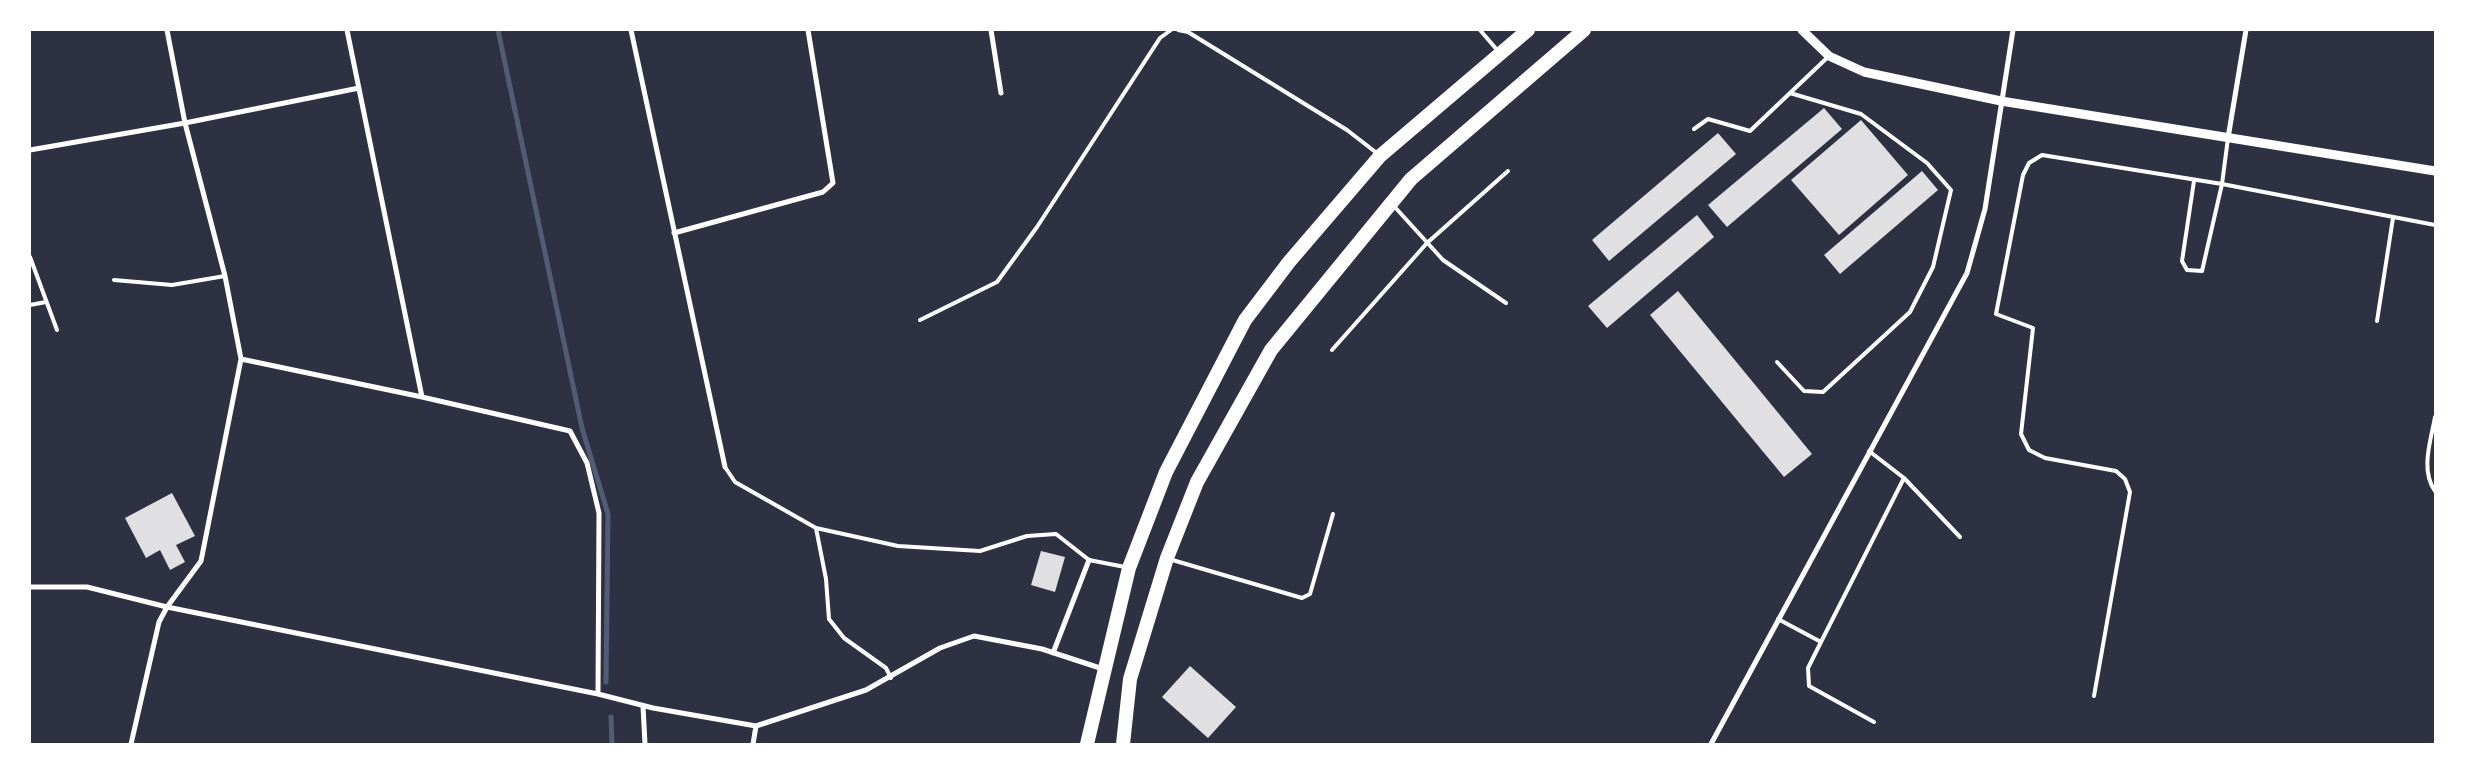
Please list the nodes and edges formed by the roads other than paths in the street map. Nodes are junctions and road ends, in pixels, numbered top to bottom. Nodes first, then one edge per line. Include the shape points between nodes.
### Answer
1 (167, 30) edge
2 (347, 30) edge
3 (631, 30) edge
4 (808, 30) edge
5 (991, 30) edge
6 (1172, 30) edge
7 (1178, 30) edge
8 (1480, 30) edge
9 (1528, 30) edge
10 (1584, 30) edge
11 (1802, 30) edge
12 (2013, 30) edge
13 (2246, 30) edge
14 (1501, 53) junction
15 (1829, 56) junction
16 (359, 88) junction
17 (1001, 93) dead end
18 (1790, 93) junction
19 (2002, 102) junction
20 (185, 123) junction
21 (1694, 129) dead end
22 (2228, 138) junction
23 (30, 150) edge
24 (1380, 156) junction
25 (1508, 171) dead end
26 (2435, 171) edge
27 (2194, 181) junction
28 (2222, 184) junction
29 (1391, 203) junction
30 (2393, 218) junction
31 (2435, 225) edge
32 (674, 232) junction
33 (1427, 243) junction
34 (30, 257) edge
35 (225, 276) junction
36 (114, 280) dead end
37 (46, 302) junction
38 (1506, 303) dead end
39 (30, 305) edge
40 (920, 320) dead end
41 (2377, 322) dead end
42 (56, 330) dead end
43 (1332, 350) dead end
44 (241, 359) junction
45 (1777, 362) dead end
46 (422, 397) junction
47 (2435, 417) edge
48 (1870, 451) junction
49 (725, 467) joint
50 (1904, 478) junction
51 (2435, 491) edge
52 (1333, 514) dead end
53 (816, 528) junction
54 (1960, 536) dead end
55 (1167, 558) junction
56 (1089, 560) junction
57 (1129, 568) junction
58 (30, 587) edge
59 (167, 608) junction
60 (1778, 619) junction
61 (1821, 642) junction
62 (1053, 653) junction
63 (1103, 669) junction
64 (891, 678) junction
65 (598, 694) junction
66 (2094, 696) dead end
67 (643, 706) junction
68 (1874, 722) dead end
69 (756, 726) junction
70 (131, 744) edge
71 (645, 744) edge
72 (753, 744) edge
73 (1087, 744) edge
74 (1123, 744) edge
75 (1711, 744) edge

1 - 20 street
2 - 16 street
3 - 32 street
4 - 32 street via 833,184 823,192
5 - 17 street
6 - 40 lane via 1160,38 1037,227 997,282
7 - 24 lane via 1188,32 1347,130
8 - 14 lane
9 - 14 highway
10 - 29 highway via 1411,179
11 - 15 street
12 - 19 street
13 - 22 street
14 - 24 highway
15 - 18 lane
15 - 19 street via 1864,72
16 - 20 street
16 - 46 street
18 - 21 lane via 1750,131 1708,119
18 - 45 lane via 1861,114 1927,164 1951,190 1933,266 1910,312 1823,392 1804,391
19 - 22 street
19 - 48 street via 1985,209 1967,272
20 - 23 street
20 - 35 street
22 - 26 street
22 - 28 lane
24 - 57 highway via 1289,262 1245,320 1166,472
25 - 33 lane
27 - 28 lane
27 - 28 lane via 2182,261 2187,270 2202,271
27 - 66 lane via 2042,155 2029,163 2023,175 1996,314 2033,328 2021,434 2029,450 2045,458 2116,471 2125,479 2130,492
28 - 30 lane
29 - 33 lane
29 - 55 highway via 1271,350 1197,482
30 - 31 lane
30 - 41 lane
32 - 49 street
33 - 38 lane via 1443,260
33 - 43 lane
34 - 37 lane
35 - 36 lane via 172,286
35 - 44 street
37 - 39 lane
37 - 42 lane
44 - 46 street
44 - 59 street via 201,561
46 - 65 street via 570,431 587,463 599,513
47 - 51 lane via 2427,469
48 - 50 lane
48 - 60 street
49 - 53 lane via 735,482
50 - 54 lane
50 - 61 lane
52 - 55 lane via 1310,594 1302,598
53 - 56 lane via 898,546 980,551 1027,536 1056,534
53 - 64 lane via 826,579 829,619 844,638 886,668
55 - 74 highway via 1130,679
56 - 57 lane
56 - 62 street
57 - 63 highway
58 - 59 street via 87,587
59 - 65 street
59 - 70 street via 159,622
60 - 61 lane
60 - 75 street
61 - 68 lane via 1808,668 1809,686
62 - 63 street
62 - 64 street via 974,636 940,648
63 - 73 highway
64 - 69 street via 866,690
65 - 67 street
67 - 69 street
67 - 71 street
69 - 72 street

